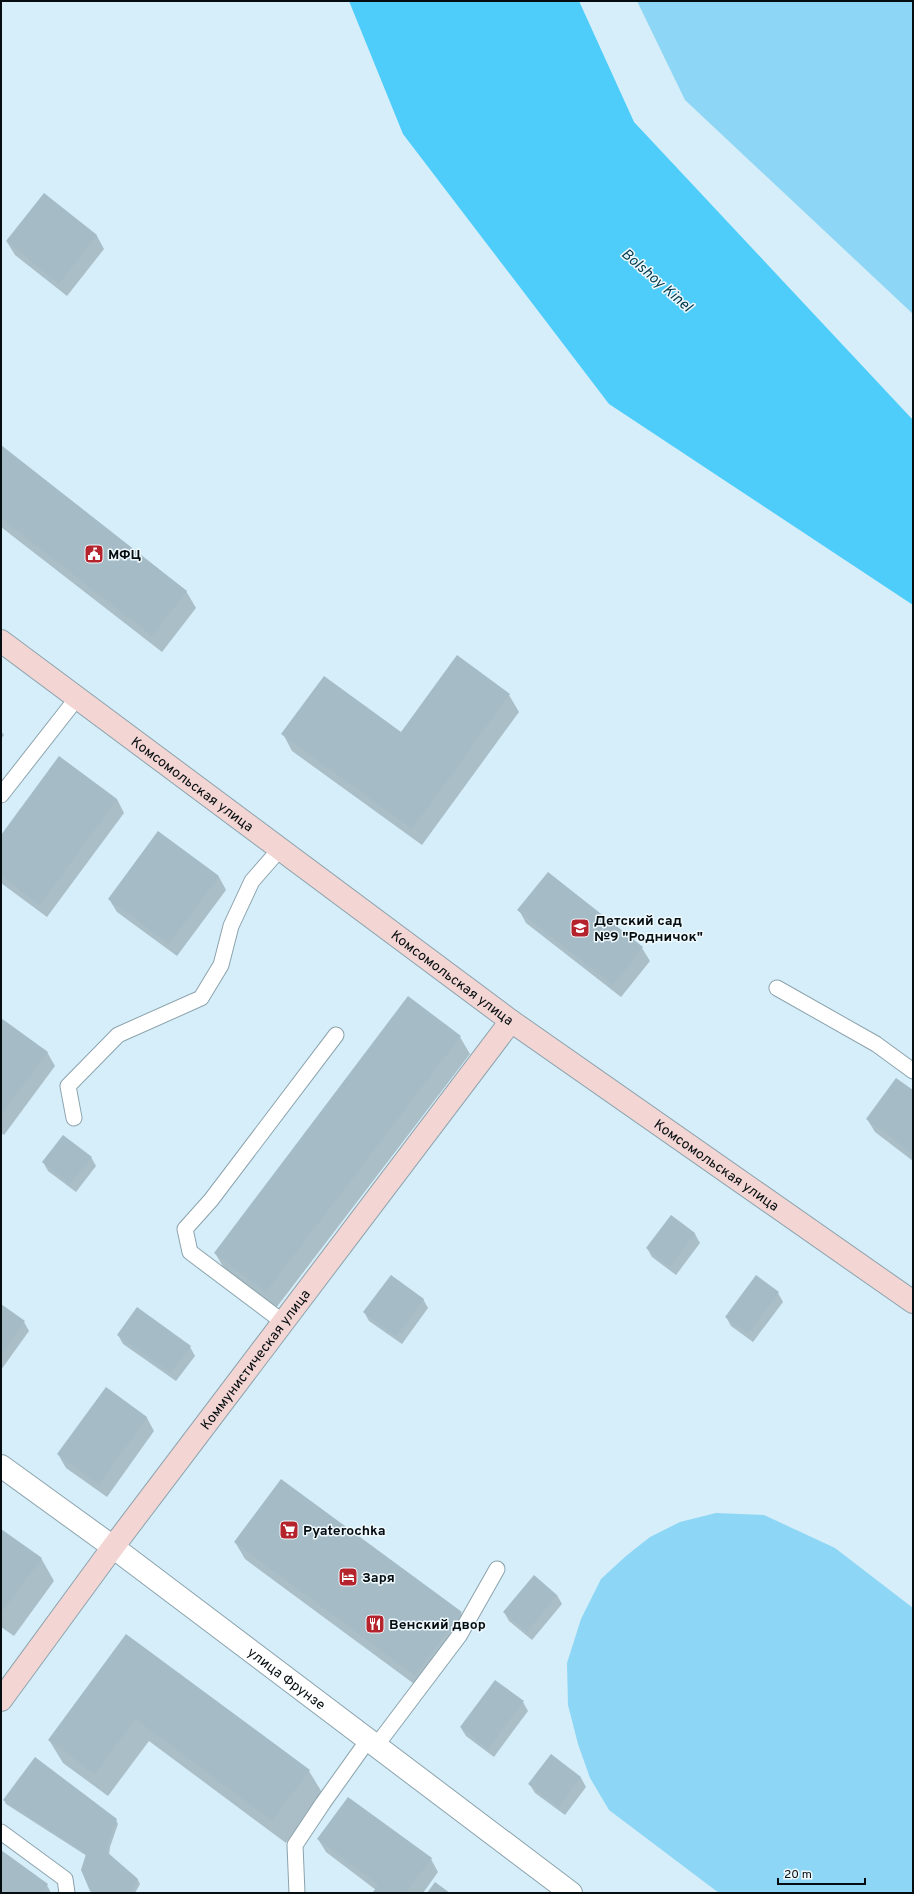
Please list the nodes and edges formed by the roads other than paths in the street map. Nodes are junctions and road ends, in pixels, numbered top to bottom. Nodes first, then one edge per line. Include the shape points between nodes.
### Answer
1 (1, 641) edge
2 (77, 698) junction
3 (1, 795) edge
4 (280, 849) junction
5 (777, 988) dead end
6 (511, 1021) junction
7 (336, 1035) dead end
8 (913, 1071) edge
9 (74, 1118) dead end
10 (913, 1302) edge
11 (283, 1322) junction
12 (1, 1466) edge
13 (113, 1547) junction
14 (497, 1569) dead end
15 (1, 1700) edge
16 (372, 1743) junction
17 (1, 1832) edge
18 (67, 1893) edge
19 (297, 1893) edge
20 (570, 1893) edge

1 - 2 main road, Комсомольская улица
2 - 3 lane
2 - 4 main road, Комсомольская улица
4 - 6 main road, Комсомольская улица
4 - 9 lane via 252,881 230,926 221,965 201,998 118,1035 68,1086
5 - 8 lane via 876,1044
6 - 10 main road, Комсомольская улица
6 - 11 main road, Коммунистическая улица
7 - 11 lane via 211,1200 185,1229 190,1252
11 - 13 main road, Коммунистическая улица
12 - 13 street, улица Фрунзе
13 - 15 main road, Коммунистическая улица
13 - 16 street, улица Фрунзе
14 - 16 lane via 459,1636
16 - 19 lane via 323,1803 296,1845
16 - 20 street, улица Фрунзе
17 - 18 lane via 65,1879

